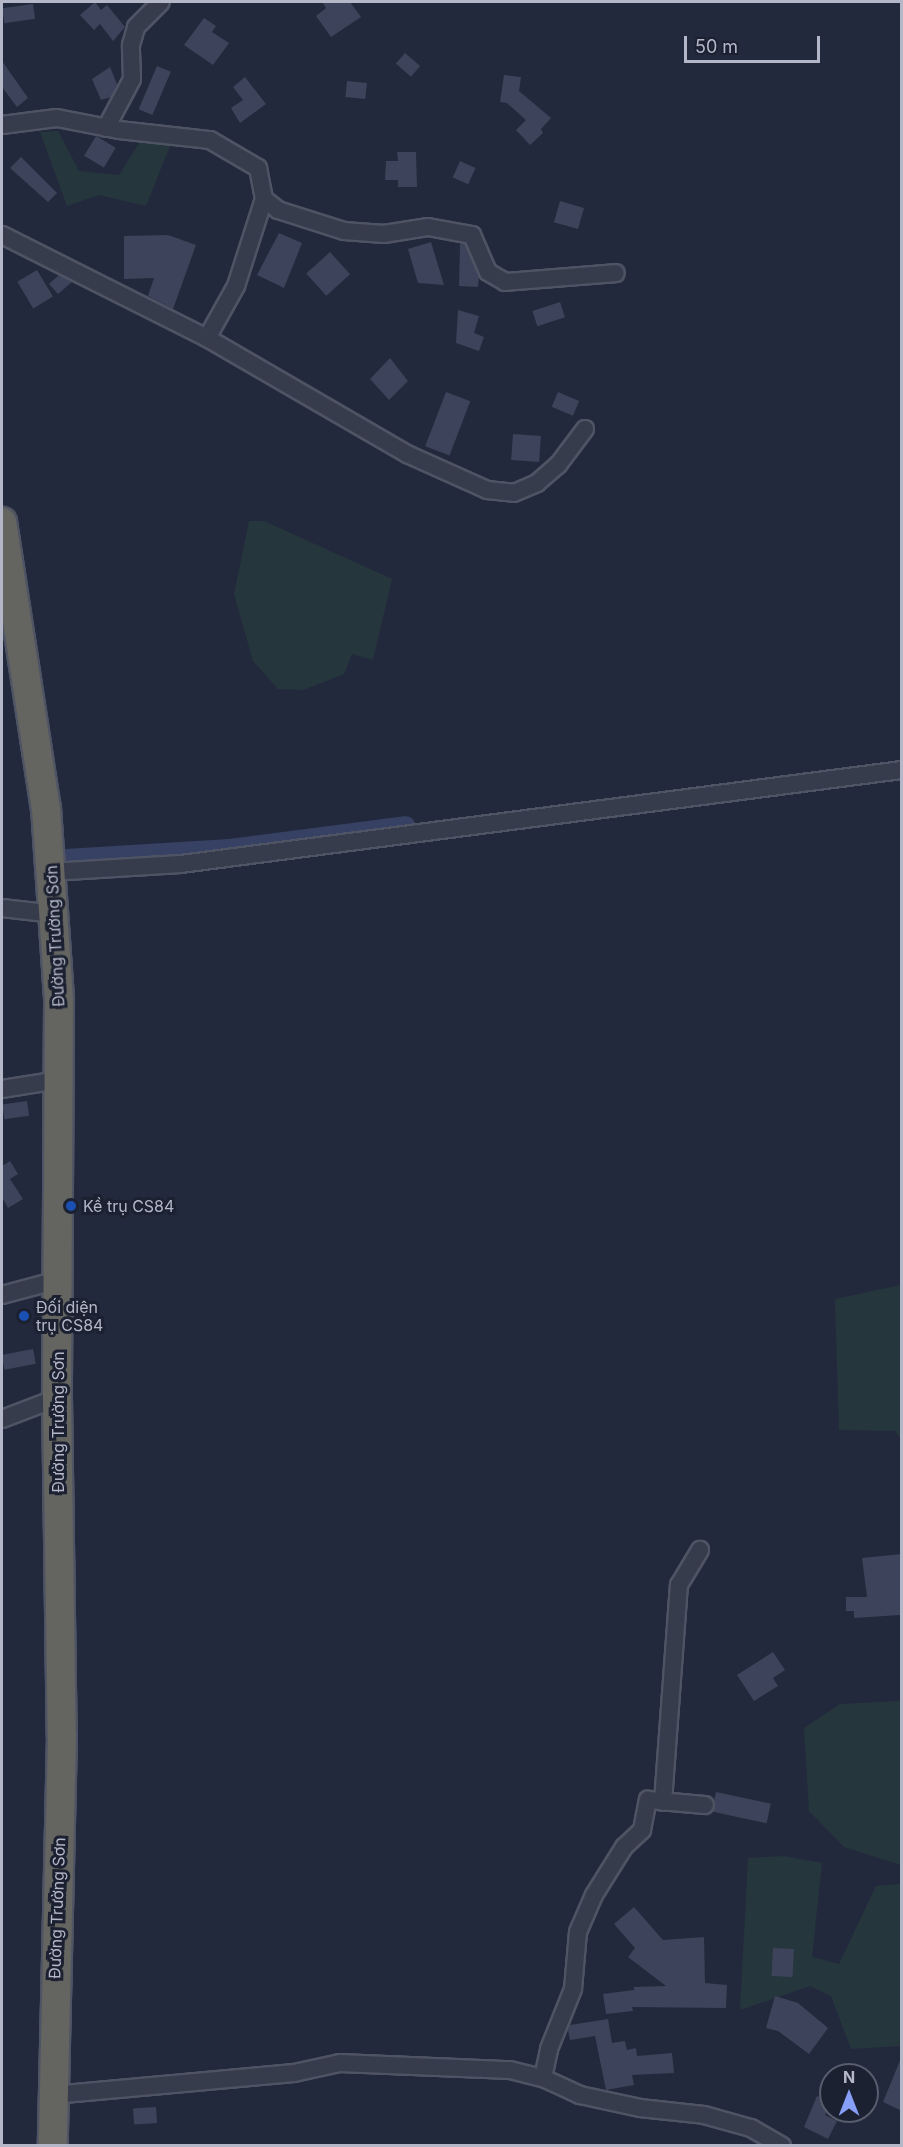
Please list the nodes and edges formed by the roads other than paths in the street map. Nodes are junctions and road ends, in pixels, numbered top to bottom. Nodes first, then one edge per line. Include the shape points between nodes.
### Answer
1 (161, 2) edge
2 (2, 125) edge
3 (106, 128) junction
4 (264, 199) junction
5 (2, 235) edge
6 (616, 273) dead end
7 (207, 338) junction
8 (585, 429) dead end
9 (2, 522) edge
10 (7, 604) edge
11 (902, 771) edge
12 (51, 872) junction
13 (2, 908) edge
14 (55, 914) junction
15 (59, 1080) junction
16 (2, 1089) edge
17 (57, 1280) junction
18 (2, 1295) edge
19 (57, 1398) junction
20 (2, 1419) edge
21 (700, 1550) dead end
22 (663, 1802) junction
23 (705, 1805) dead end
24 (543, 2078) junction
25 (53, 2095) junction
26 (53, 2145) edge
27 (782, 2145) edge

1 - 3 street via 136,27 131,45 132,79
2 - 3 street via 57,118
3 - 4 street via 197,137 221,144 258,168
4 - 6 street via 278,210 344,231 384,234 428,227 472,235 488,272 505,282
4 - 7 street via 236,286
5 - 7 street
7 - 8 street via 407,454 487,490 514,493 537,483 558,465
9 - 10 highway, Đường Trường Sơn
10 - 12 highway, Đường Trường Sơn via 45,808
11 - 12 street via 181,864
12 - 14 highway, Đường Trường Sơn
13 - 14 street
14 - 15 highway, Đường Trường Sơn
15 - 16 street
15 - 17 highway, Đường Trường Sơn
17 - 18 street
17 - 19 highway, Đường Trường Sơn
19 - 20 street
19 - 25 highway, Đường Trường Sơn via 62,1736
21 - 22 street via 679,1585
22 - 23 street
22 - 24 street via 648,1800 642,1830 624,1847 594,1895 578,1932 573,1989 549,2049
24 - 25 street via 510,2070 340,2063 294,2073
24 - 27 street via 580,2095 723,2120 751,2128
25 - 26 highway, Đường Trường Sơn

